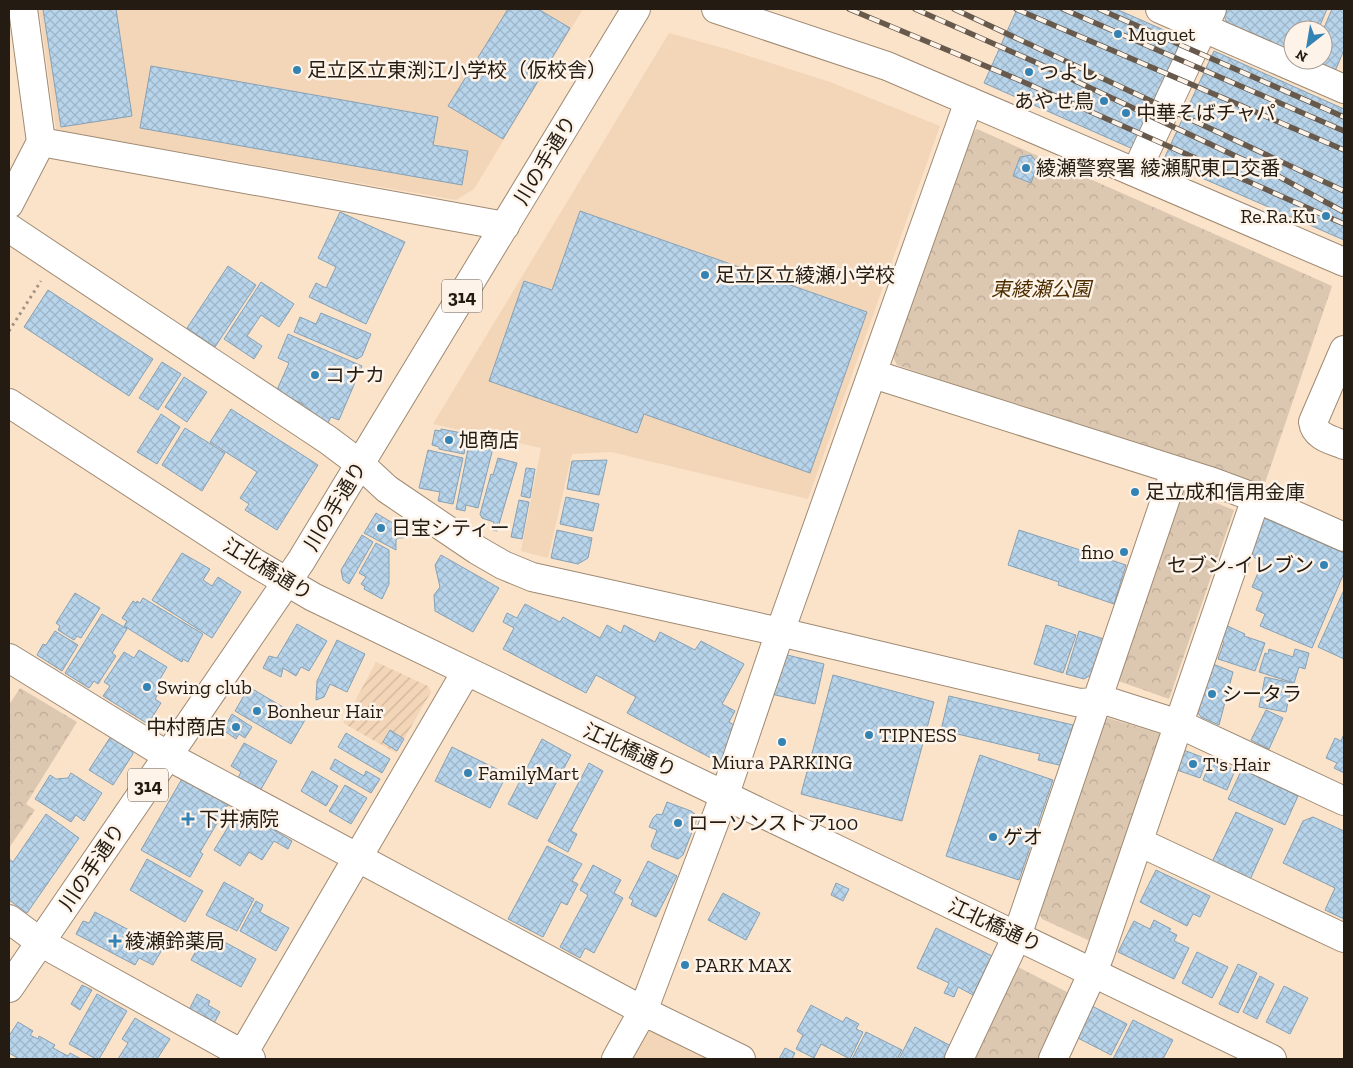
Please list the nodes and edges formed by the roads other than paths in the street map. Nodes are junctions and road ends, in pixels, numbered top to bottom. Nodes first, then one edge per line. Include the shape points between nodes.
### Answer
1 (23, 9) edge
2 (636, 9) edge
3 (716, 9) edge
4 (1160, 9) edge
5 (1208, 18) edge
6 (1344, 89) edge
7 (969, 101) junction
8 (41, 142) junction
9 (1136, 172) junction
10 (9, 204) edge
11 (505, 226) junction
12 (9, 228) edge
13 (1344, 262) edge
14 (1344, 350) edge
15 (873, 374) junction
16 (9, 402) edge
17 (1344, 445) edge
18 (360, 464) junction
19 (1175, 471) junction
20 (1256, 498) junction
21 (1344, 537) edge
22 (287, 583) junction
23 (780, 632) junction
24 (9, 658) edge
25 (466, 672) junction
26 (1096, 702) junction
27 (1179, 724) junction
28 (168, 756) junction
29 (725, 794) junction
30 (1344, 801) edge
31 (1139, 842) junction
32 (359, 857) junction
33 (9, 919) edge
34 (1016, 936) junction
35 (1344, 938) edge
36 (40, 942) junction
37 (1093, 972) junction
38 (9, 988) edge
39 (643, 1011) junction
40 (245, 1058) edge
41 (616, 1059) edge
42 (741, 1059) edge
43 (958, 1059) edge
44 (1052, 1059) edge
45 (1272, 1059) edge

1 - 8 street
2 - 11 street, 川の手通り / 314
3 - 7 street via 887,66
4 - 5 street
5 - 6 street
5 - 9 street
7 - 9 street
7 - 15 street
8 - 10 street
8 - 11 street
9 - 13 street
11 - 18 street, 川の手通り / 314
12 - 18 street
14 - 17 street via 1313,422 1319,434
15 - 19 street
15 - 23 street
16 - 22 street, 江北橋通り
18 - 22 street, 川の手通り / 314
18 - 23 street via 387,489 477,550 532,577
19 - 20 street
19 - 26 street
20 - 21 street
20 - 27 street
22 - 25 street, 江北橋通り
22 - 28 street, 川の手通り / 314
23 - 26 street via 1080,703
23 - 29 street
24 - 28 street
25 - 29 street, 江北橋通り
25 - 32 street
26 - 27 street via 1107,702
26 - 34 street
27 - 30 street
27 - 31 street
28 - 32 street
28 - 36 street, 川の手通り / 314
29 - 34 street, 江北橋通り
29 - 39 street
31 - 35 street
31 - 37 street
32 - 39 street
32 - 40 street
33 - 36 street
34 - 37 street, 江北橋通り
34 - 43 street
36 - 38 street, 川の手通り / 314
36 - 40 street
37 - 44 street
37 - 45 street, 江北橋通り
39 - 41 street
39 - 42 street

